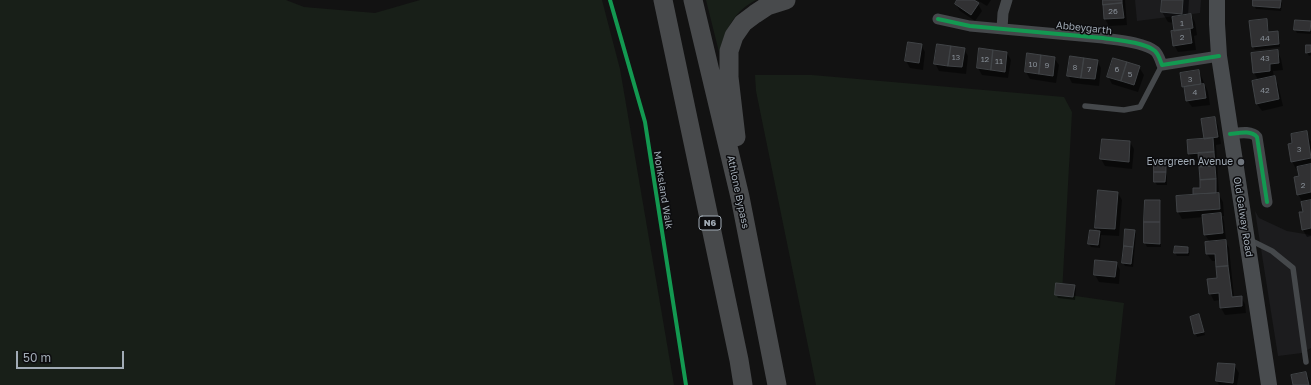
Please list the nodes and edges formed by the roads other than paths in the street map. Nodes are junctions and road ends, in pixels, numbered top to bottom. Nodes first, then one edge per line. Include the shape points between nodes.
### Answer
1 (650, 0) edge
2 (663, 0) edge
3 (694, 0) edge
4 (786, 0) edge
5 (1007, 0) edge
6 (1217, 0) edge
7 (938, 19) dead end
8 (1002, 29) junction
9 (1219, 56) junction
10 (676, 61) junction
11 (1162, 65) junction
12 (1085, 106) dead end
13 (1230, 134) junction
14 (740, 197) junction
15 (1267, 202) dead end
16 (1246, 238) junction
17 (1306, 362) dead end
18 (743, 385) edge
19 (777, 385) edge
20 (1269, 385) edge

1 - 10 highway
2 - 10 highway, N6
3 - 14 highway, Athlone Bypass
4 - 14 highway via 767,6 743,23 734,36 729,51
5 - 8 street via 1002,13
6 - 9 main road, Old Galway Road
7 - 8 street, Abbeygarth
8 - 11 street, Abbeygarth via 1124,41 1154,51
9 - 11 street
9 - 13 main road, Old Galway Road
10 - 18 highway, N6
11 - 12 lane via 1140,107 1124,110
13 - 15 street via 1255,134
13 - 16 main road, Old Galway Road
14 - 19 highway, Athlone Bypass
16 - 17 lane via 1272,251 1294,268
16 - 20 main road, Old Galway Road

